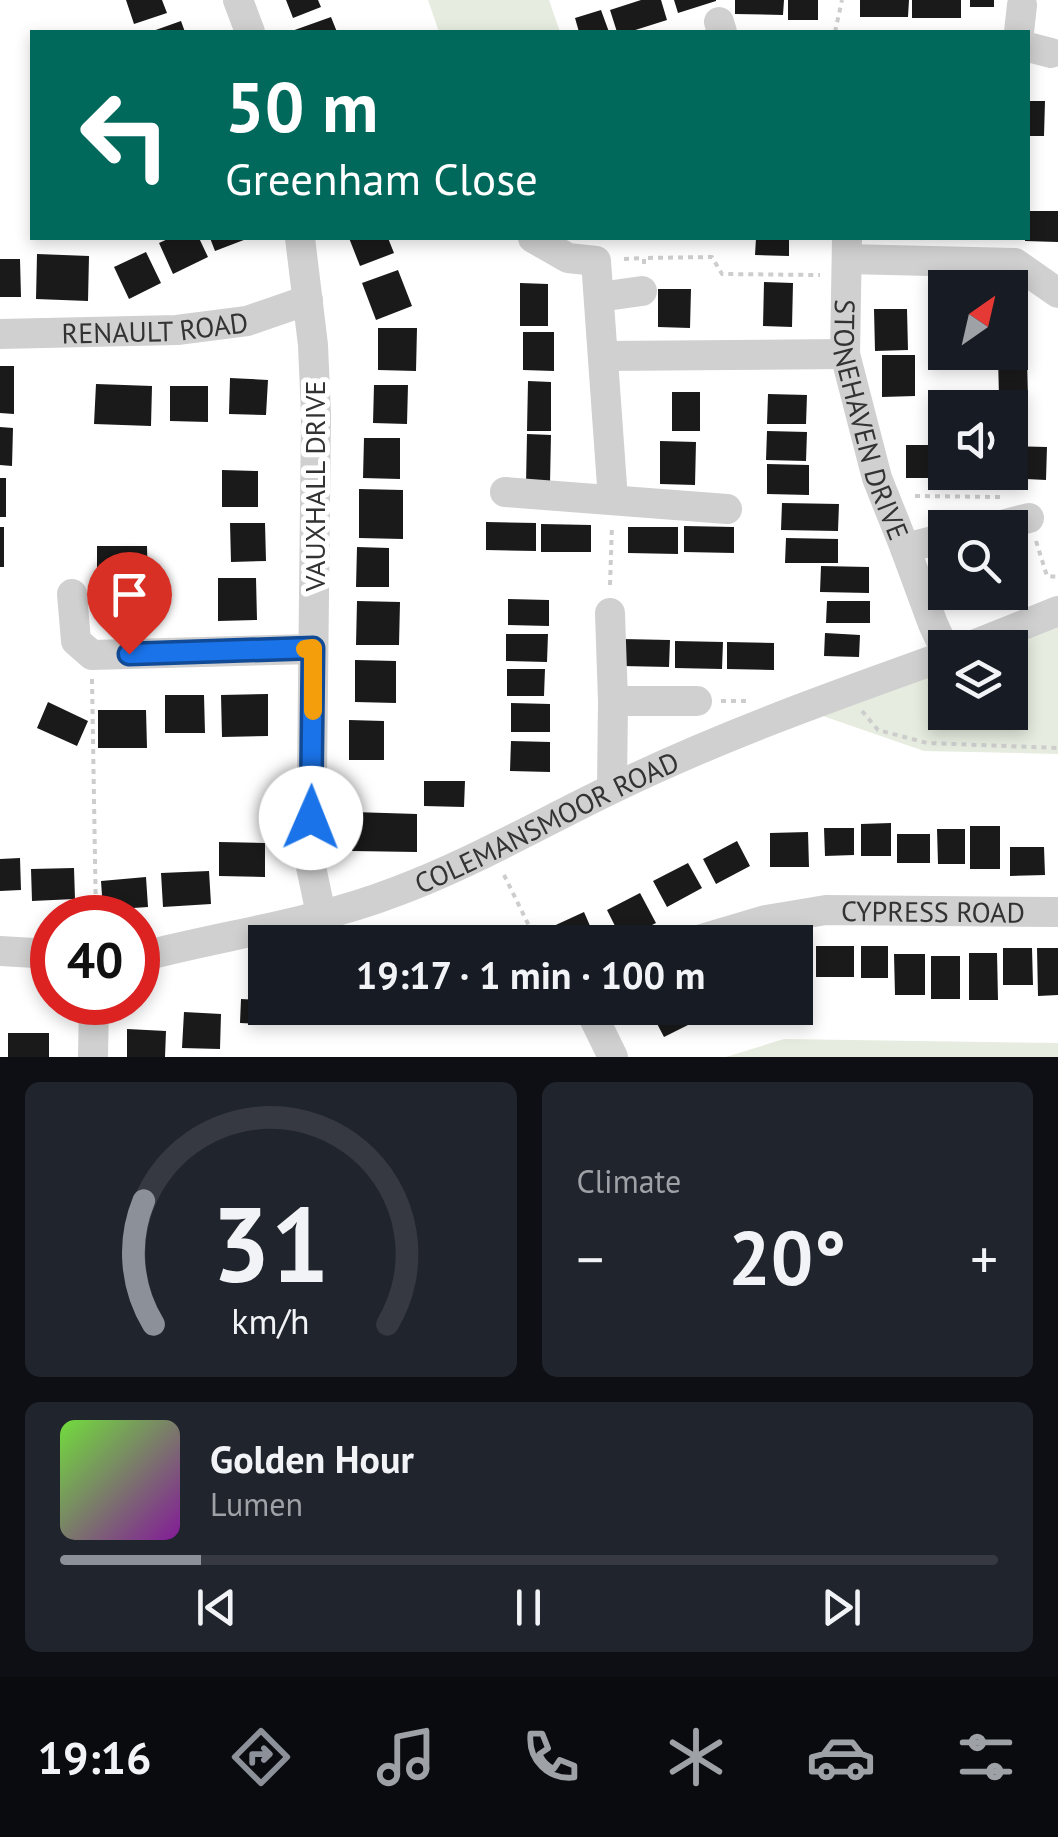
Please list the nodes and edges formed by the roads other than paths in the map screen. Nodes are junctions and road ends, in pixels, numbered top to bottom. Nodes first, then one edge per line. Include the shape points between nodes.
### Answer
1 (238, 0) edge
2 (249, 30) edge
3 (300, 240) edge
4 (536, 240) edge
5 (846, 257) edge
6 (642, 290) road end
7 (1058, 292) edge
8 (599, 297) junction
9 (308, 300) junction
10 (0, 334) edge
11 (844, 354) junction
12 (603, 356) junction
13 (505, 492) dead end
14 (613, 500) junction
15 (727, 509) dead end
16 (928, 542) edge
17 (906, 548) junction
18 (72, 594) dead end
19 (1058, 611) edge
20 (610, 613) road end
21 (935, 630) edge
22 (1011, 630) edge
23 (313, 648) junction
24 (928, 659) edge
25 (612, 701) junction
26 (696, 702) road end
27 (612, 788) junction
28 (1058, 912) edge
29 (321, 914) junction
30 (749, 925) edge
31 (0, 951) edge
32 (160, 952) edge
33 (30, 953) edge
34 (94, 1025) edge
35 (597, 1025) edge
36 (94, 1057) edge
37 (613, 1057) edge

1 - 2 street
3 - 9 street, VAUXHALL DRIVE
4 - 8 street via 568,258 596,261
5 - 7 street via 1014,263
5 - 11 street, STONEHAVEN DRIVE
6 - 8 street
8 - 12 street
9 - 10 street, RENAULT ROAD via 246,321 177,330
9 - 23 street, VAUXHALL DRIVE via 316,415
11 - 12 street
11 - 17 street, STONEHAVEN DRIVE via 877,478
12 - 14 street
13 - 14 street
14 - 15 street
16 - 17 street
17 - 21 street, STONEHAVEN DRIVE
18 - 23 street via 76,641 92,654
19 - 22 street
20 - 25 street
23 - 29 street, VAUXHALL DRIVE via 312,866
24 - 27 street, COLEMANSMOOR ROAD
25 - 26 street
25 - 27 street
27 - 29 street, COLEMANSMOOR ROAD via 393,893
28 - 30 street, CYPRESS ROAD via 826,910
29 - 32 street, COLEMANSMOOR ROAD
31 - 33 street
34 - 36 street
35 - 37 street

